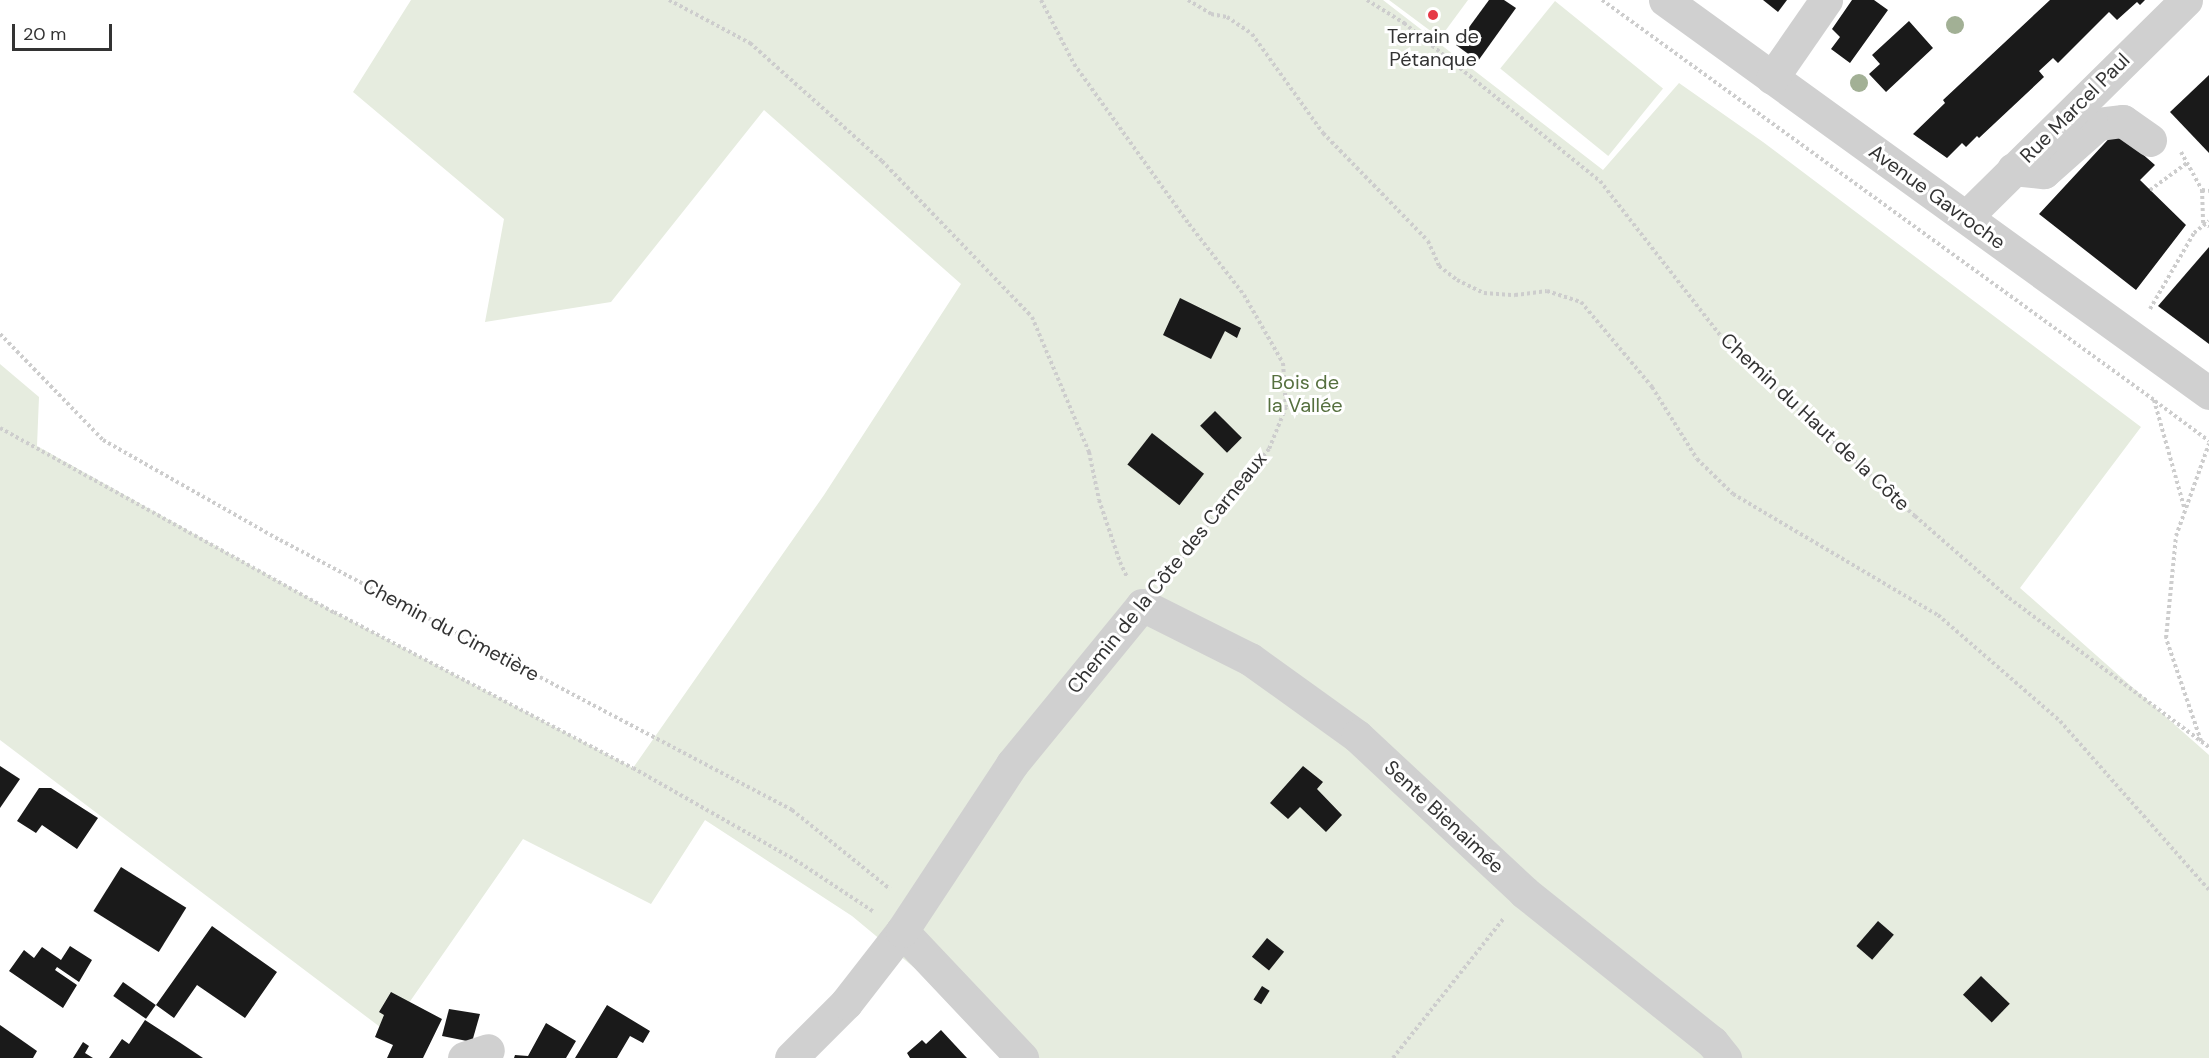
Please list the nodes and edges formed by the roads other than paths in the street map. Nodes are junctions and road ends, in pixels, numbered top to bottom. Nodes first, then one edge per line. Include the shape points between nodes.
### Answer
1 (1665, 0) edge
2 (1826, 0) edge
3 (2186, 0) edge
4 (1772, 78) junction
5 (2150, 140) dead end
6 (2013, 169) junction
7 (1966, 217) junction
8 (2209, 393) edge
9 (1142, 605) joint
10 (909, 921) junction
11 (791, 1058) edge
12 (1022, 1058) edge
13 (1725, 1058) edge

1 - 4 street, Avenue Gavroche
2 - 4 street
3 - 6 street, Rue Marcel Paul
4 - 7 street, Avenue Gavroche
5 - 6 street via 2123,121 2098,124 2044,172
6 - 7 street, Rue Marcel Paul
7 - 8 street, Avenue Gavroche
9 - 10 street, Chemin de la Côte des Carneaux via 1012,764
9 - 13 street, Sente Bienaimée via 1250,658 1357,736 1524,892 1712,1042
10 - 11 street, Chemin de la Côte des Carneaux via 846,1003
10 - 12 street

